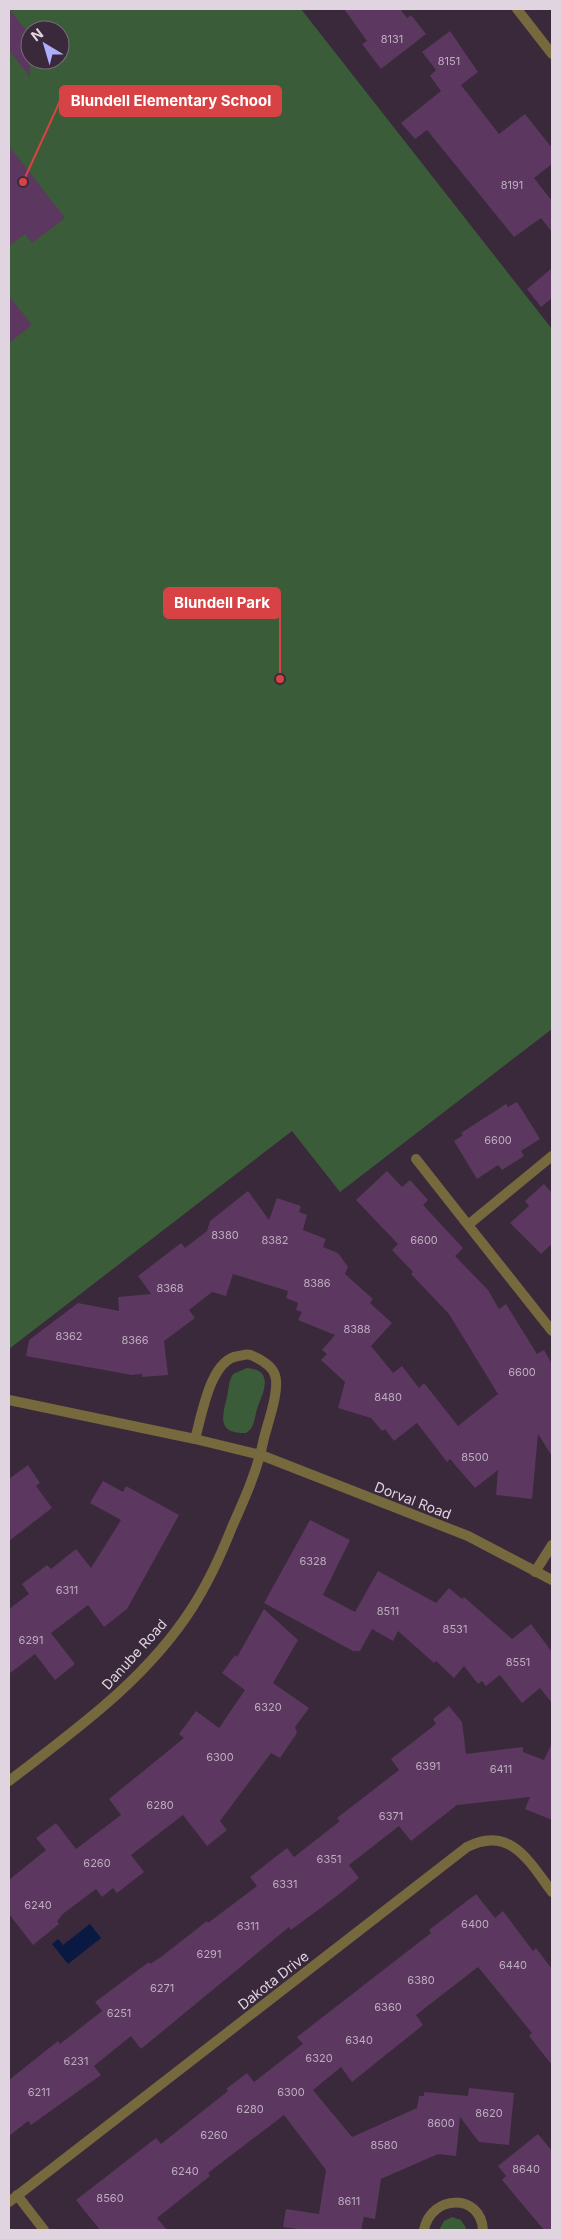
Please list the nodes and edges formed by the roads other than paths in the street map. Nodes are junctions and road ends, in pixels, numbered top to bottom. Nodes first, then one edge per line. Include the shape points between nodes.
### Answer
1 (517, 9) edge
2 (552, 54) edge
3 (552, 1156) edge
4 (416, 1159) dead end
5 (468, 1225) junction
6 (552, 1331) edge
7 (9, 1400) edge
8 (195, 1438) junction
9 (260, 1456) junction
10 (552, 1545) edge
11 (535, 1572) junction
12 (552, 1580) edge
13 (9, 1781) edge
14 (552, 1892) edge
15 (13, 2198) edge
16 (44, 2230) edge
17 (424, 2230) edge
18 (483, 2230) edge

1 - 2 street
3 - 5 street
4 - 5 street
5 - 6 street
7 - 8 street, Dorval Road
8 - 9 street, Dorval Road
8 - 9 street via 213,1378 221,1365 235,1356 249,1354 265,1362 275,1374 276,1387
9 - 11 street, Dorval Road via 468,1536
9 - 13 street, Danube Road via 215,1568 192,1609 164,1645 98,1712
10 - 11 street
11 - 12 street, Dorval Road
14 - 15 street, Dakota Drive via 528,1861 501,1840 490,1839 467,1847
15 - 16 street
17 - 18 street via 431,2213 447,2203 456,2202 474,2210

